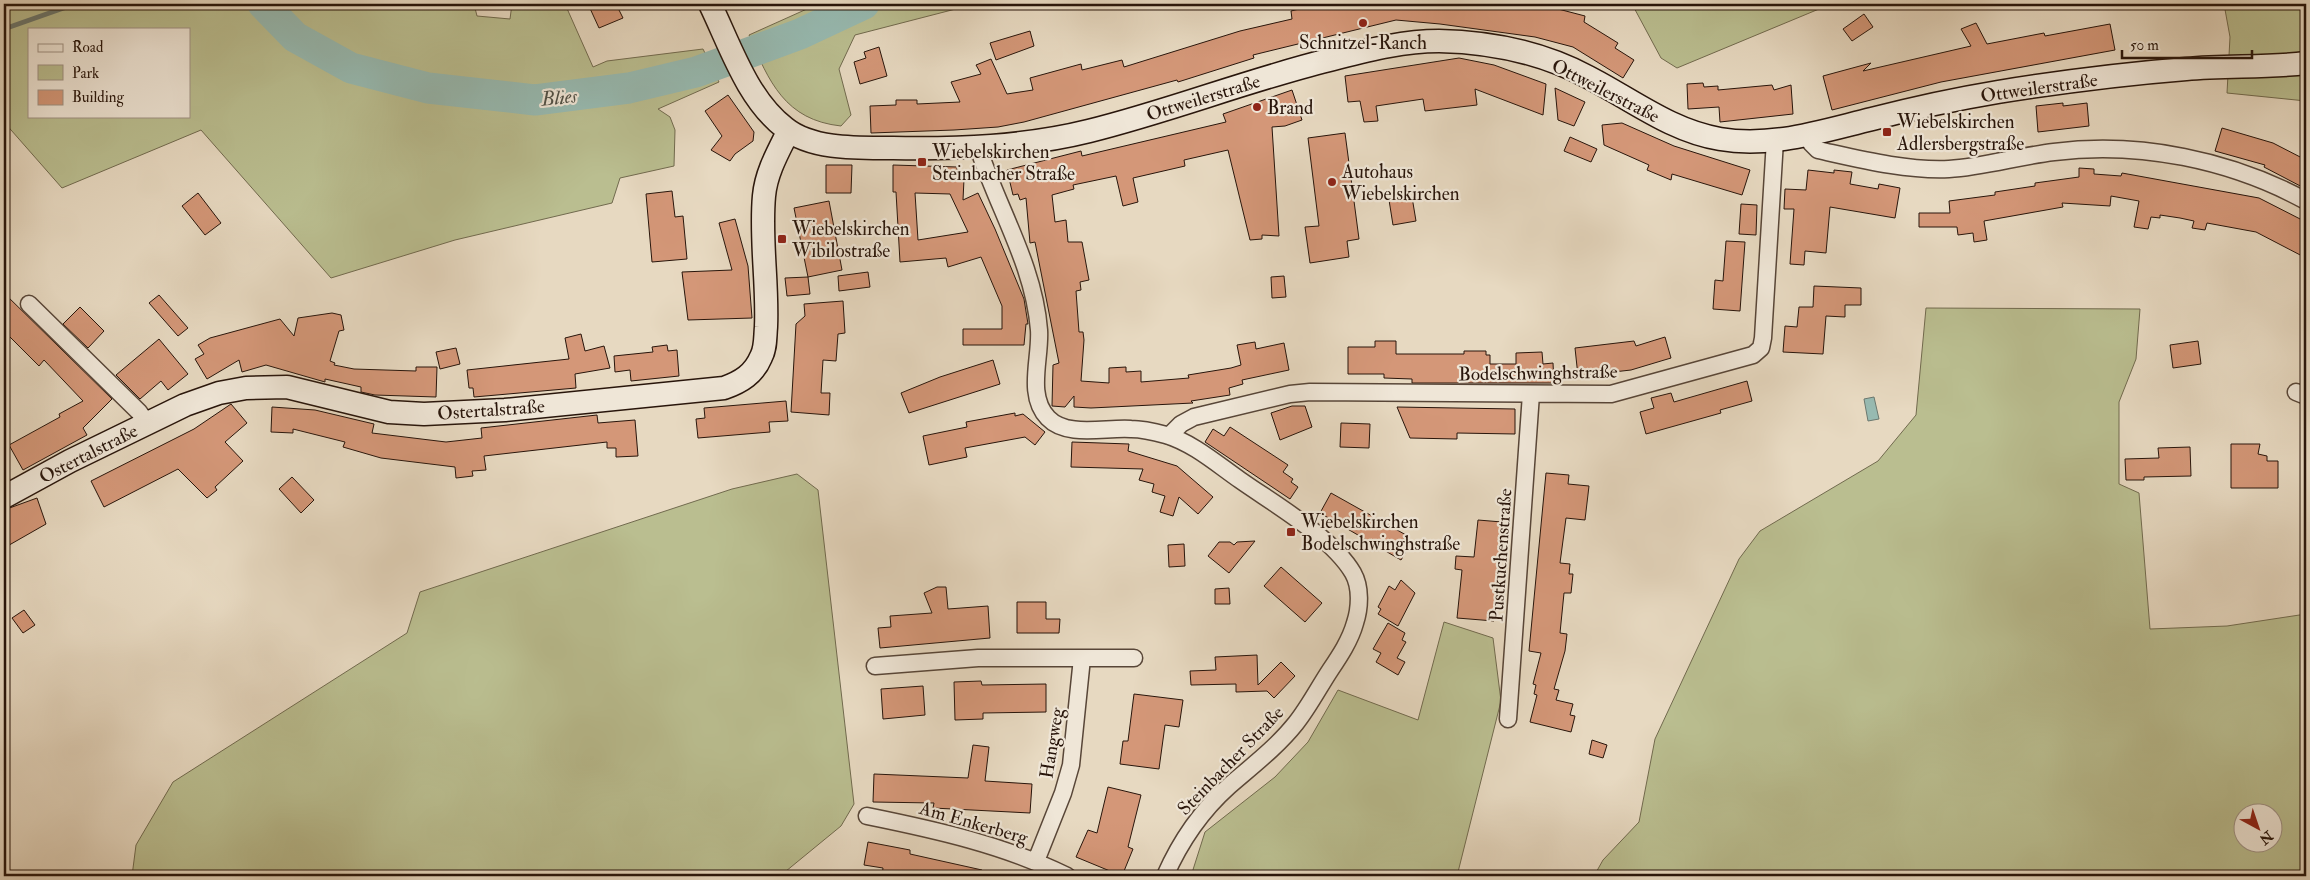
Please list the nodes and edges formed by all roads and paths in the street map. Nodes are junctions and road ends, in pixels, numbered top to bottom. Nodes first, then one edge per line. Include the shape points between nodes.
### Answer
1 (715, 14) edge
2 (2306, 63) edge
3 (2281, 66) junction
4 (2306, 69) edge
5 (788, 132) junction
6 (1808, 135) junction
7 (1775, 140) junction
8 (978, 147) junction
9 (2306, 201) edge
10 (29, 304) dead end
11 (1531, 394) junction
12 (147, 423) junction
13 (1169, 436) junction
14 (4, 497) edge
15 (1082, 658) junction
16 (1134, 658) dead end
17 (875, 666) dead end
18 (1508, 719) dead end
19 (867, 816) dead end
20 (1036, 861) junction
21 (1067, 876) edge
22 (1165, 876) edge

1 - 5 main road via 748,82 772,117
2 - 3 main road, Ottweilerstraße
3 - 4 main road, Ottweilerstraße
3 - 6 main road, Ottweilerstraße via 2191,68 1994,92
5 - 8 main road, Ottweilerstraße via 816,142 864,148
5 - 12 main road, Ostertalstraße via 768,175 764,194 765,345 762,357 752,372 740,382 724,388 505,410 424,414 389,412 287,387 246,388 219,393
6 - 7 main road, Ottweilerstraße
6 - 9 street via 1818,150 1916,168 1948,169 2054,151 2110,149 2173,154 2274,184
7 - 8 main road, Ottweilerstraße via 1749,142 1690,132 1569,68 1489,45 1437,41 1406,42 1296,68 1088,131
7 - 11 street, Bodelschwinghstraße via 1761,348 1753,355 1611,394
8 - 13 street, Steinbacher Straße via 1034,294 1039,332 1037,400 1041,409 1060,427 1132,429
10 - 12 street
11 - 13 street, Bodelschwinghstraße via 1290,394 1194,417
11 - 18 street, Pustkuchenstraße
12 - 14 main road, Ostertalstraße
13 - 22 street, Steinbacher Straße via 1191,446 1332,548 1352,571 1357,581 1359,601 1356,622 1344,649 1296,723 1195,823
15 - 16 street
15 - 17 street via 978,658
15 - 20 street, Hangweg via 1071,765
19 - 20 street, Am Enkerberg via 938,830
20 - 21 street, Am Enkerberg

